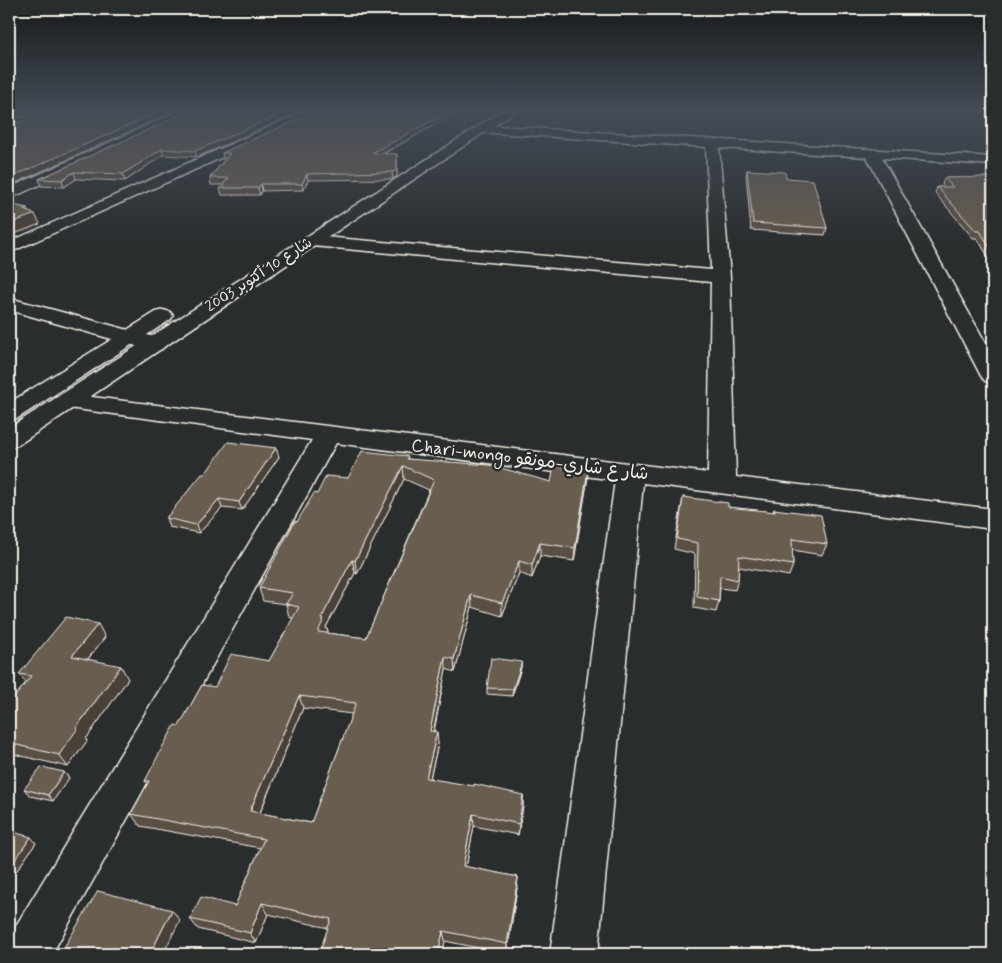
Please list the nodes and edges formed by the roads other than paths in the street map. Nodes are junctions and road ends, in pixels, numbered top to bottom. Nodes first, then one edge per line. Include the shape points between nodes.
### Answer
1 (91, 156) edge
2 (215, 156) edge
3 (419, 156) edge
4 (441, 156) edge
5 (713, 156) edge
6 (874, 156) edge
7 (916, 156) edge
8 (993, 161) edge
9 (9, 194) edge
10 (312, 241) junction
11 (9, 248) edge
12 (721, 277) junction
13 (206, 290) dead end
14 (9, 304) edge
15 (180, 305) dead end
16 (130, 337) junction
17 (154, 344) junction
18 (993, 376) edge
19 (68, 401) junction
20 (9, 413) edge
21 (328, 434) junction
22 (9, 439) edge
23 (630, 473) junction
24 (722, 484) junction
25 (993, 519) edge
26 (26, 954) edge
27 (574, 954) edge

1 - 9 main road
2 - 11 main road
3 - 13 main road, شارع 10 أكتوبر 2003
4 - 10 main road, شارع 10 أكتوبر 2003
5 - 12 main road
6 - 18 main road
7 - 8 main road
10 - 12 main road
10 - 17 main road, شارع 10 أكتوبر 2003
12 - 24 main road
14 - 16 main road
15 - 16 main road, شارع 10 أكتوبر 2003
16 - 17 main road
16 - 20 main road, شارع 10 أكتوبر 2003
17 - 19 main road, شارع 10 أكتوبر 2003
19 - 21 main road, Chari-mongo شار ع شاري-مونقو
19 - 22 main road, شارع 10 أكتوبر 2003
21 - 23 main road, Chari-mongo شار ع شاري-مونقو
21 - 26 main road
23 - 24 main road, Chari-mongo شار ع شاري-مونقو
23 - 27 main road
24 - 25 main road, Chari-mongo شار ع شاري-مونقو

